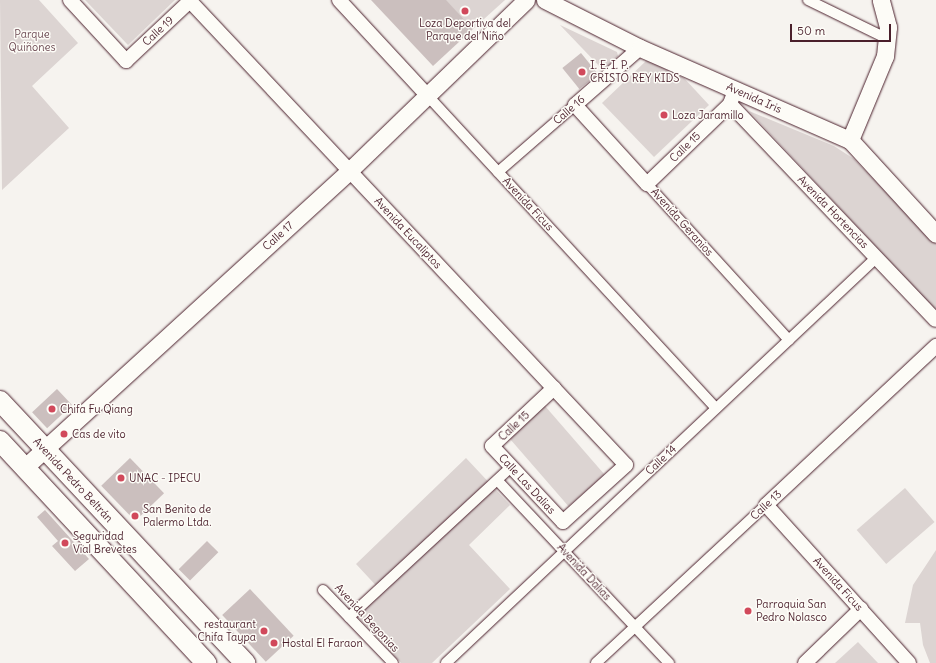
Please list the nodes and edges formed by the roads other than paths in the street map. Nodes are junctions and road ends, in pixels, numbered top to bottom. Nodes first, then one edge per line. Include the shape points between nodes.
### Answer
1 (70, 0) edge
2 (339, 0) edge
3 (526, 0) edge
4 (545, 0) edge
5 (808, 0) edge
6 (882, 0) edge
7 (190, 1) edge
8 (888, 39) junction
9 (640, 48) junction
10 (427, 95) junction
11 (732, 97) junction
12 (575, 105) junction
13 (850, 140) junction
14 (349, 171) junction
15 (498, 172) junction
16 (647, 184) junction
17 (936, 234) edge
18 (876, 258) junction
19 (936, 320) edge
20 (789, 340) junction
21 (936, 346) edge
22 (554, 388) junction
23 (0, 401) edge
24 (716, 408) junction
25 (0, 441) edge
26 (492, 446) joint
27 (44, 449) junction
28 (511, 467) junction
29 (24, 468) junction
30 (498, 481) junction
31 (766, 505) junction
32 (564, 522) joint
33 (564, 551) junction
34 (323, 590) dead end
35 (861, 610) junction
36 (349, 617) junction
37 (636, 627) junction
38 (206, 663) edge
39 (244, 663) edge
40 (392, 663) edge
41 (446, 663) edge
42 (596, 663) edge
43 (669, 663) edge
44 (805, 663) edge
45 (909, 663) edge

1 - 7 street, Calle 19 via 126,61
2 - 10 street, Avenida Ficus
3 - 10 street, Calle 17
4 - 9 street, Avenida Iris
5 - 8 street
6 - 8 street
7 - 14 street, Avenida Eucaliptos
8 - 13 street via 878,74
9 - 11 street, Avenida Iris
9 - 12 street, Calle 16
10 - 14 street, Calle 17
10 - 15 street, Avenida Ficus
11 - 13 street, Avenida Iris
11 - 16 street, Calle 15
11 - 18 street, Avenida Hortencias
12 - 15 street, Calle 16
12 - 16 street, Avenida Geranios
13 - 17 street, Avenida Iris
14 - 22 street, Avenida Eucaliptos
14 - 27 street, Calle 17
15 - 24 street, Avenida Ficus
16 - 20 street, Avenida Geranios
18 - 19 street, Avenida Hortencias
18 - 20 street, Calle 14
20 - 24 street, Calle 14
21 - 31 street, Calle 13
22 - 26 street, Calle 15
22 - 32 street, Avenida Eucaliptos via 626,465
23 - 27 main road, Avenida Pedro Beltrán
24 - 33 street, Calle 14
25 - 29 main road
26 - 28 street, Calle Las Dalias
27 - 29 street, Calle 17
27 - 39 main road, Avenida Pedro Beltrán
28 - 30 street
28 - 32 street, Calle Las Dalias
29 - 38 main road
30 - 33 street, Avenida Dalias
30 - 36 street
31 - 35 street, Avenida Ficus
31 - 37 street, Calle 13
33 - 37 street, Avenida Dalias
33 - 41 street, Calle 14
34 - 36 street, Avenida Begonias
35 - 44 street
35 - 45 street, Avenida Ficus
36 - 40 street, Avenida Begonias
37 - 42 street, Calle 13
37 - 43 street, Avenida Dalias

